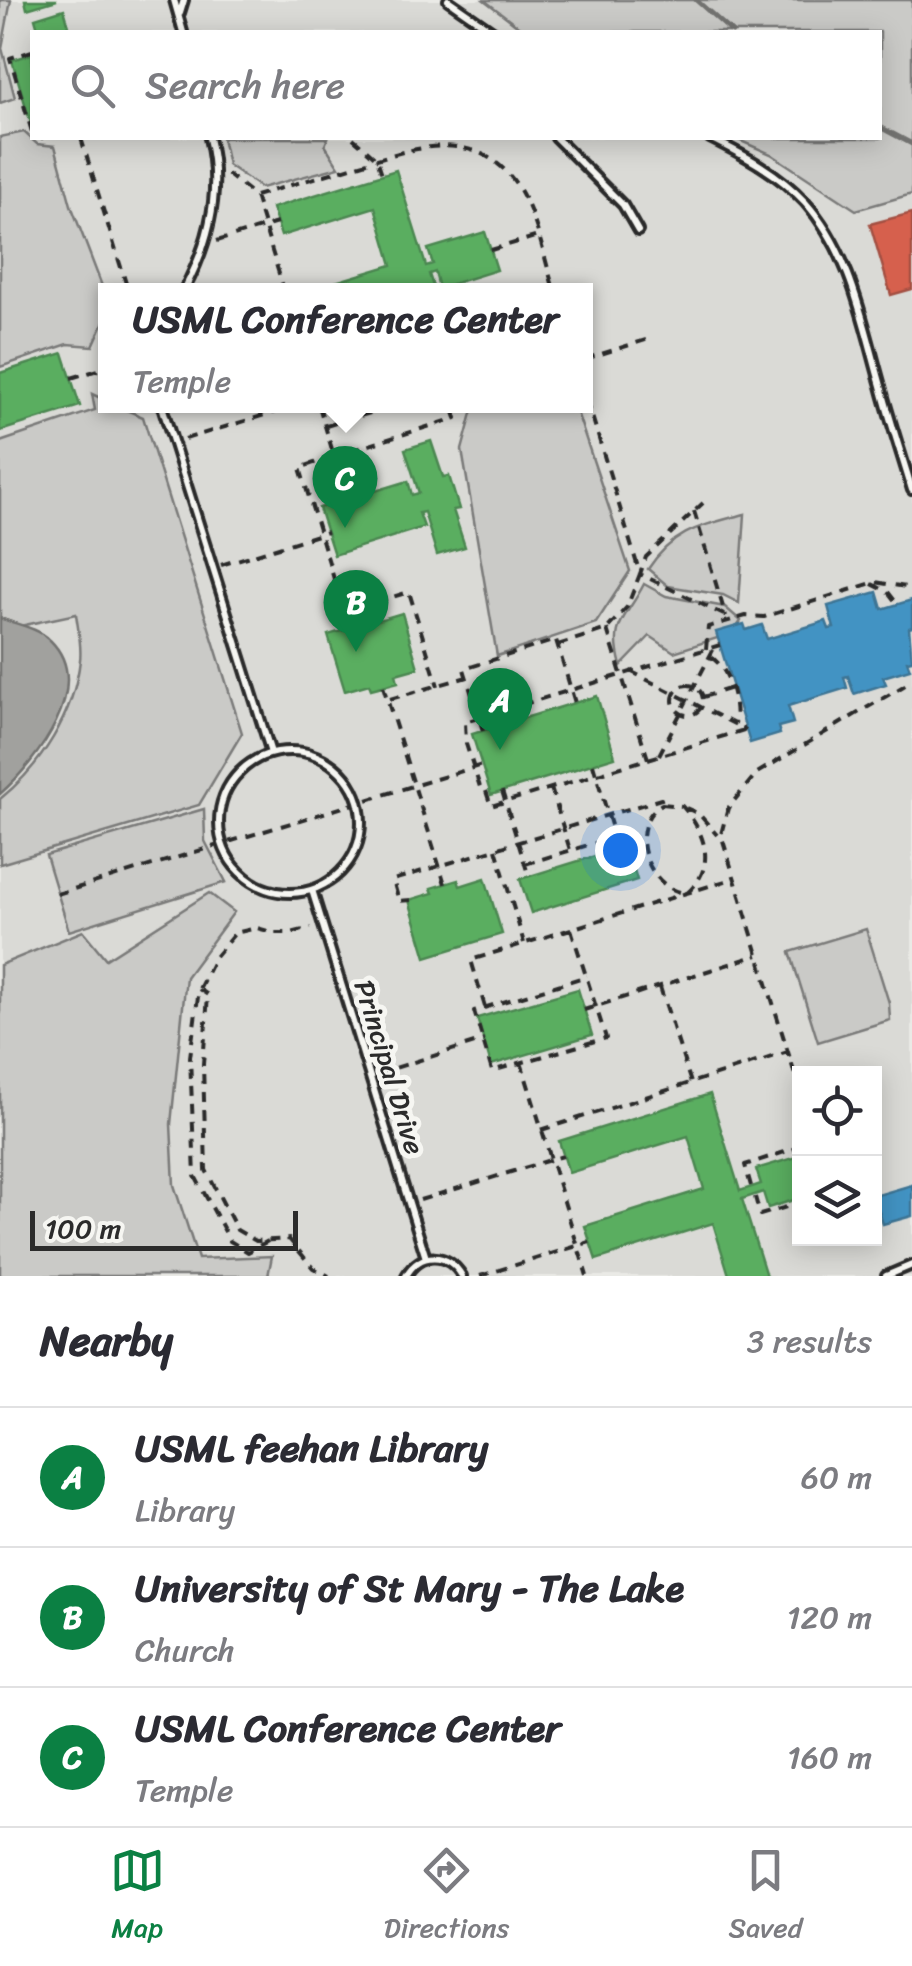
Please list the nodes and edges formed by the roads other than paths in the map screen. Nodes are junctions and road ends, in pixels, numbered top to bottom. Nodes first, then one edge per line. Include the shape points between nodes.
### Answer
1 (174, 0) edge
2 (184, 0) edge
3 (448, 0) edge
4 (180, 14) junction
5 (183, 30) edge
6 (491, 30) edge
7 (209, 140) edge
8 (558, 140) edge
9 (714, 140) edge
10 (638, 231) dead end
11 (187, 283) edge
12 (164, 413) edge
13 (912, 490) edge
14 (271, 753) junction
15 (312, 890) junction
16 (426, 1258) junction
17 (912, 1265) edge
18 (406, 1276) edge
19 (462, 1276) edge
20 (886, 1276) edge

1 - 4 lane
2 - 4 lane
3 - 6 lane
4 - 5 lane
7 - 11 lane via 214,203
8 - 10 lane via 623,205
9 - 13 lane via 782,181 837,248
12 - 14 lane
14 - 15 lane via 308,752 325,760 358,802 360,838 353,856
14 - 15 lane via 254,760 227,788 218,824 221,844 237,871 264,889
15 - 16 lane, Principal Drive
16 - 18 lane
16 - 19 lane via 446,1259
17 - 20 lane

